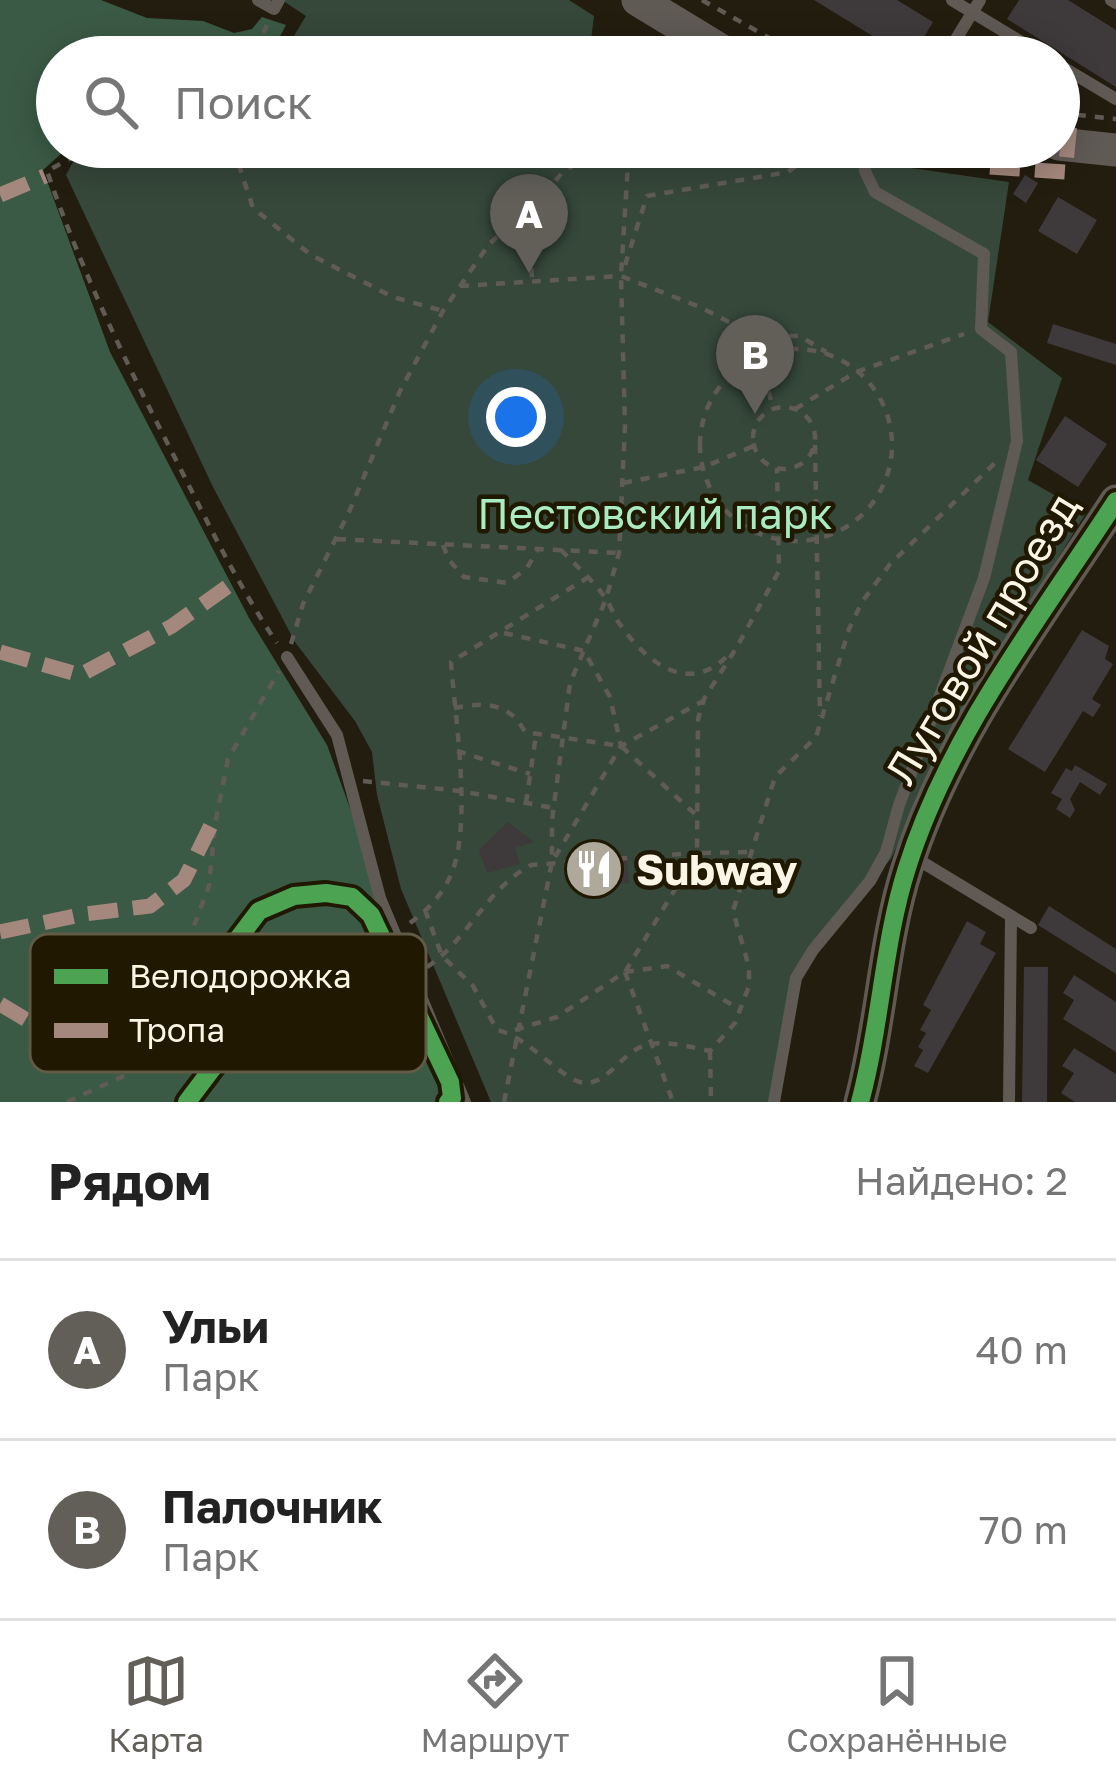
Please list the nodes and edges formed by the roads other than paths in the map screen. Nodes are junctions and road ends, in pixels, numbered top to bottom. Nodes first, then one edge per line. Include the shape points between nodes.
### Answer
1 (258, 0) edge
2 (638, 0) edge
3 (952, 0) edge
4 (277, 4) edge
5 (976, 6) edge
6 (697, 36) edge
7 (958, 36) edge
8 (1017, 36) edge
9 (1080, 78) edge
10 (1116, 99) edge
11 (1114, 138) edge
12 (1080, 142) edge
13 (865, 168) edge
14 (1116, 501) edge
15 (287, 657) road end
16 (911, 855) junction
17 (1011, 916) junction
18 (1031, 928) dead end
19 (394, 934) edge
20 (426, 1010) edge
21 (465, 1102) edge
22 (774, 1102) edge
23 (860, 1102) edge
24 (1009, 1102) edge

1 - 4 lane
2 - 6 street
3 - 5 lane
5 - 7 lane
5 - 8 lane
9 - 10 lane
11 - 12 street
13 - 22 lane via 875,192 984,254 981,328 1011,352 1017,441 984,578 886,852 796,978
14 - 16 street, Луговой проезд via 954,755
15 - 19 lane via 337,735
16 - 17 lane
16 - 23 street, Луговой проезд
17 - 18 lane
17 - 24 lane
20 - 21 lane

